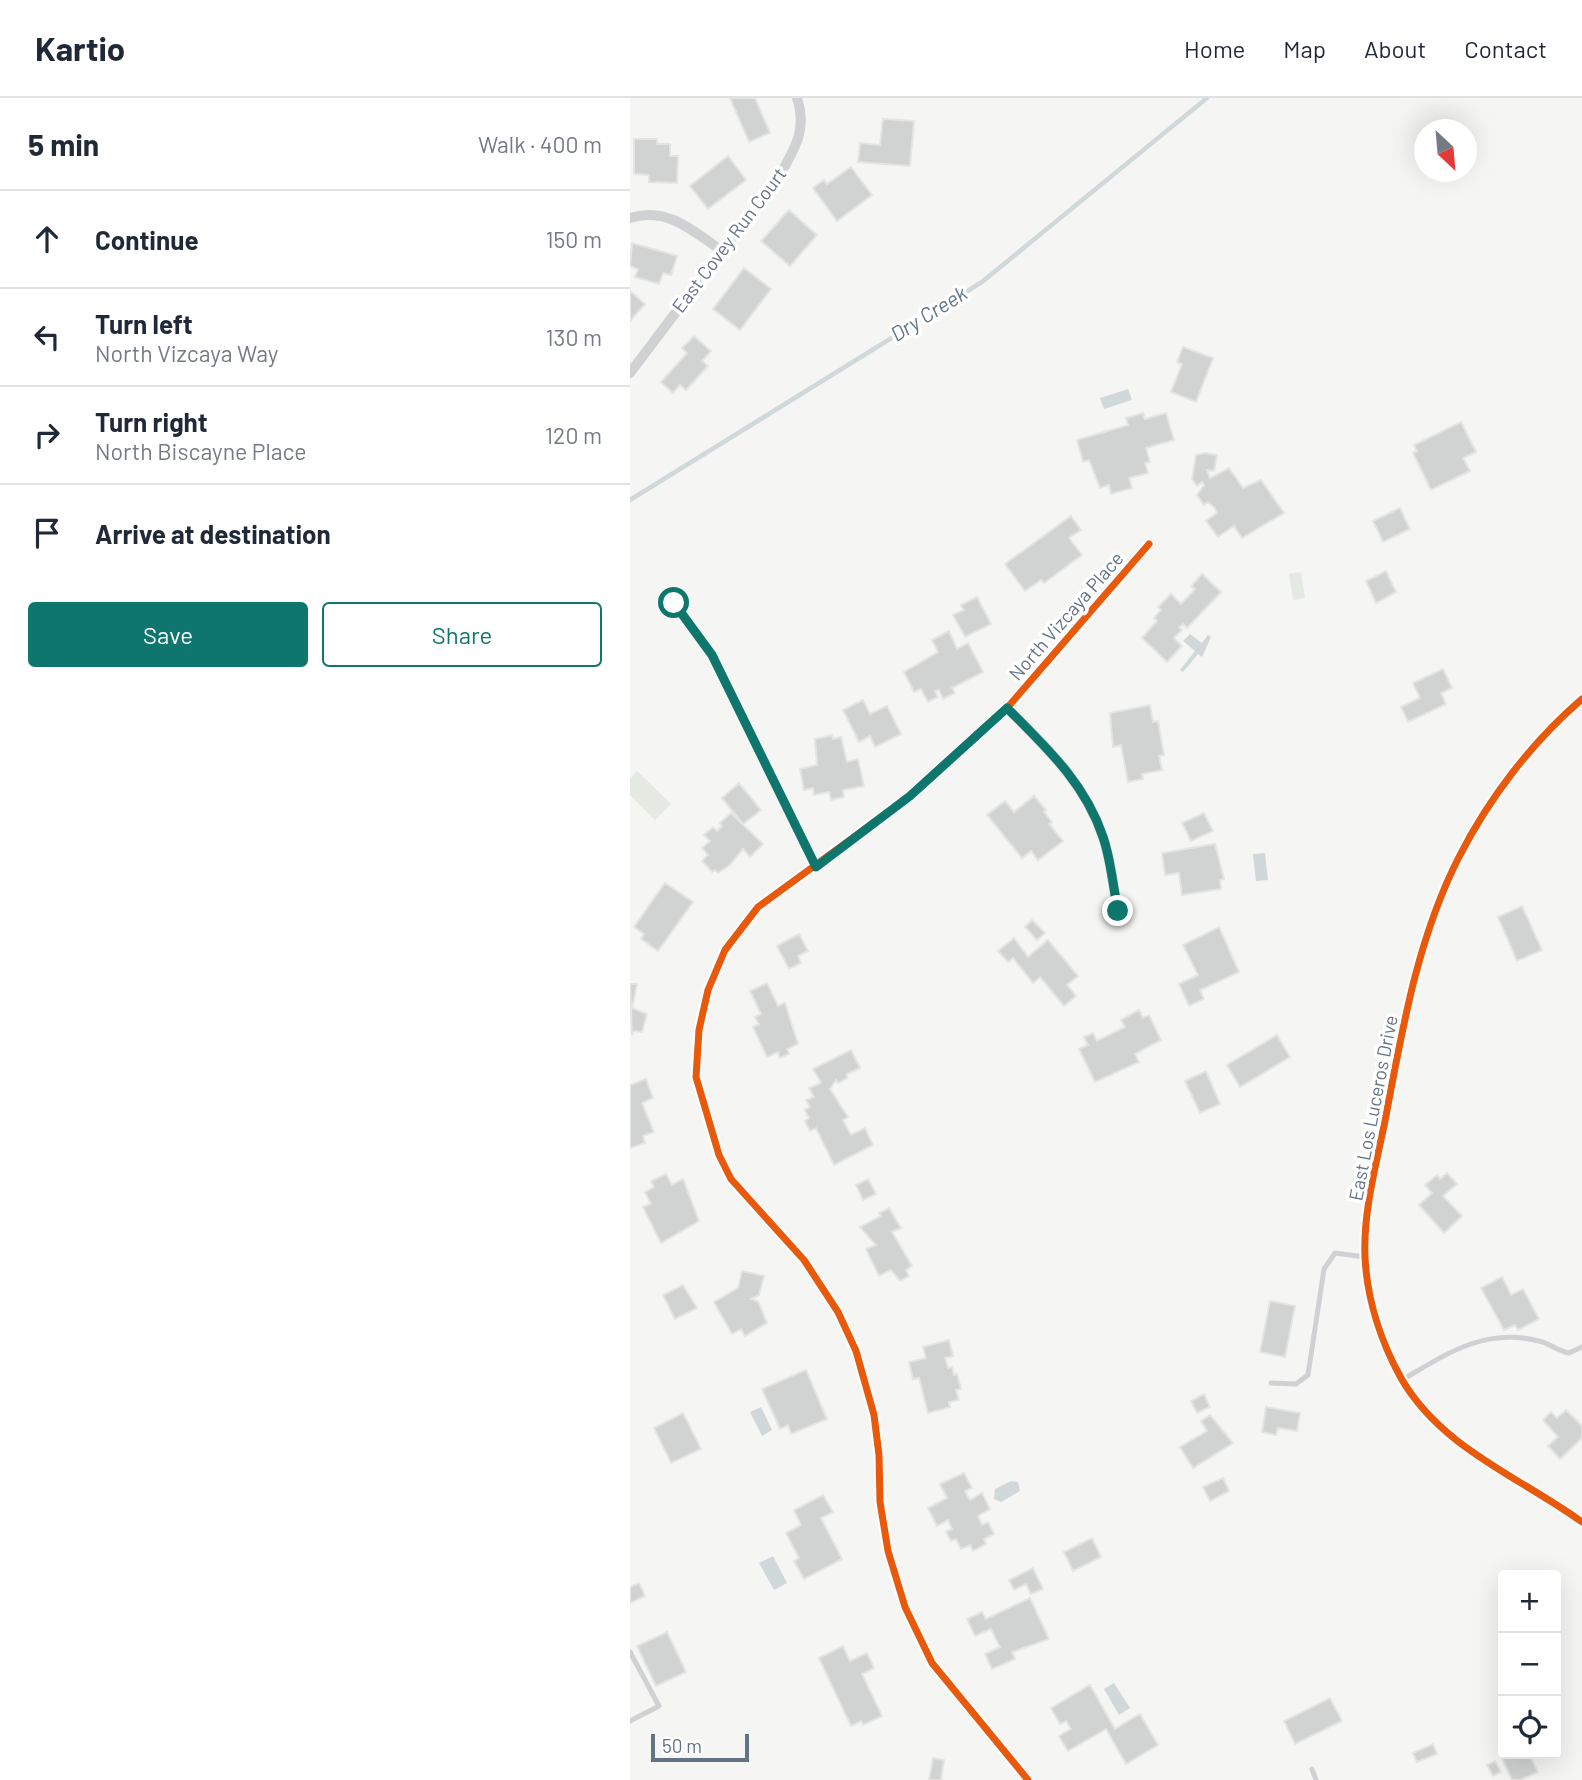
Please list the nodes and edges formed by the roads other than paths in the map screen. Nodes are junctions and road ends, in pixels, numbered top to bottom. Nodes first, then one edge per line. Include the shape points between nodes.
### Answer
1 (797, 98) edge
2 (630, 218) edge
3 (722, 251) junction
4 (630, 373) edge
5 (1149, 544) dead end
6 (674, 603) dead end
7 (1582, 699) edge
8 (1007, 708) junction
9 (816, 867) junction
10 (1118, 911) dead end
11 (1365, 1257) junction
12 (1582, 1347) edge
13 (1402, 1380) junction
14 (1271, 1383) dead end
15 (1582, 1522) edge
16 (630, 1652) edge
17 (630, 1721) edge
18 (1312, 1769) dead end
19 (1028, 1780) edge
20 (1316, 1780) edge

1 - 3 street, East Covey Run Court via 802,122 797,147
2 - 3 street via 662,214
3 - 4 street, East Covey Run Court
5 - 8 street, North Vizcaya Place
6 - 9 lane via 712,655
7 - 11 street, East Los Luceros Drive via 1529,752 1488,805 1434,914 1400,1045 1370,1199
8 - 9 street, North Vizcaya Place via 910,796
8 - 10 street via 1064,765 1089,803 1104,838
9 - 19 street, North Vizcaya Place via 758,906 725,950 708,990 696,1077 719,1155 732,1179 804,1261 838,1312 856,1351 874,1415 888,1551 905,1607 932,1663
11 - 13 street, East Los Luceros Drive via 1373,1308
11 - 14 lane via 1335,1253 1329,1259 1308,1376 1296,1384
12 - 13 lane via 1569,1353 1540,1341 1479,1340
13 - 15 street, East Los Luceros Drive via 1448,1434
16 - 17 lane via 659,1706
18 - 20 lane

